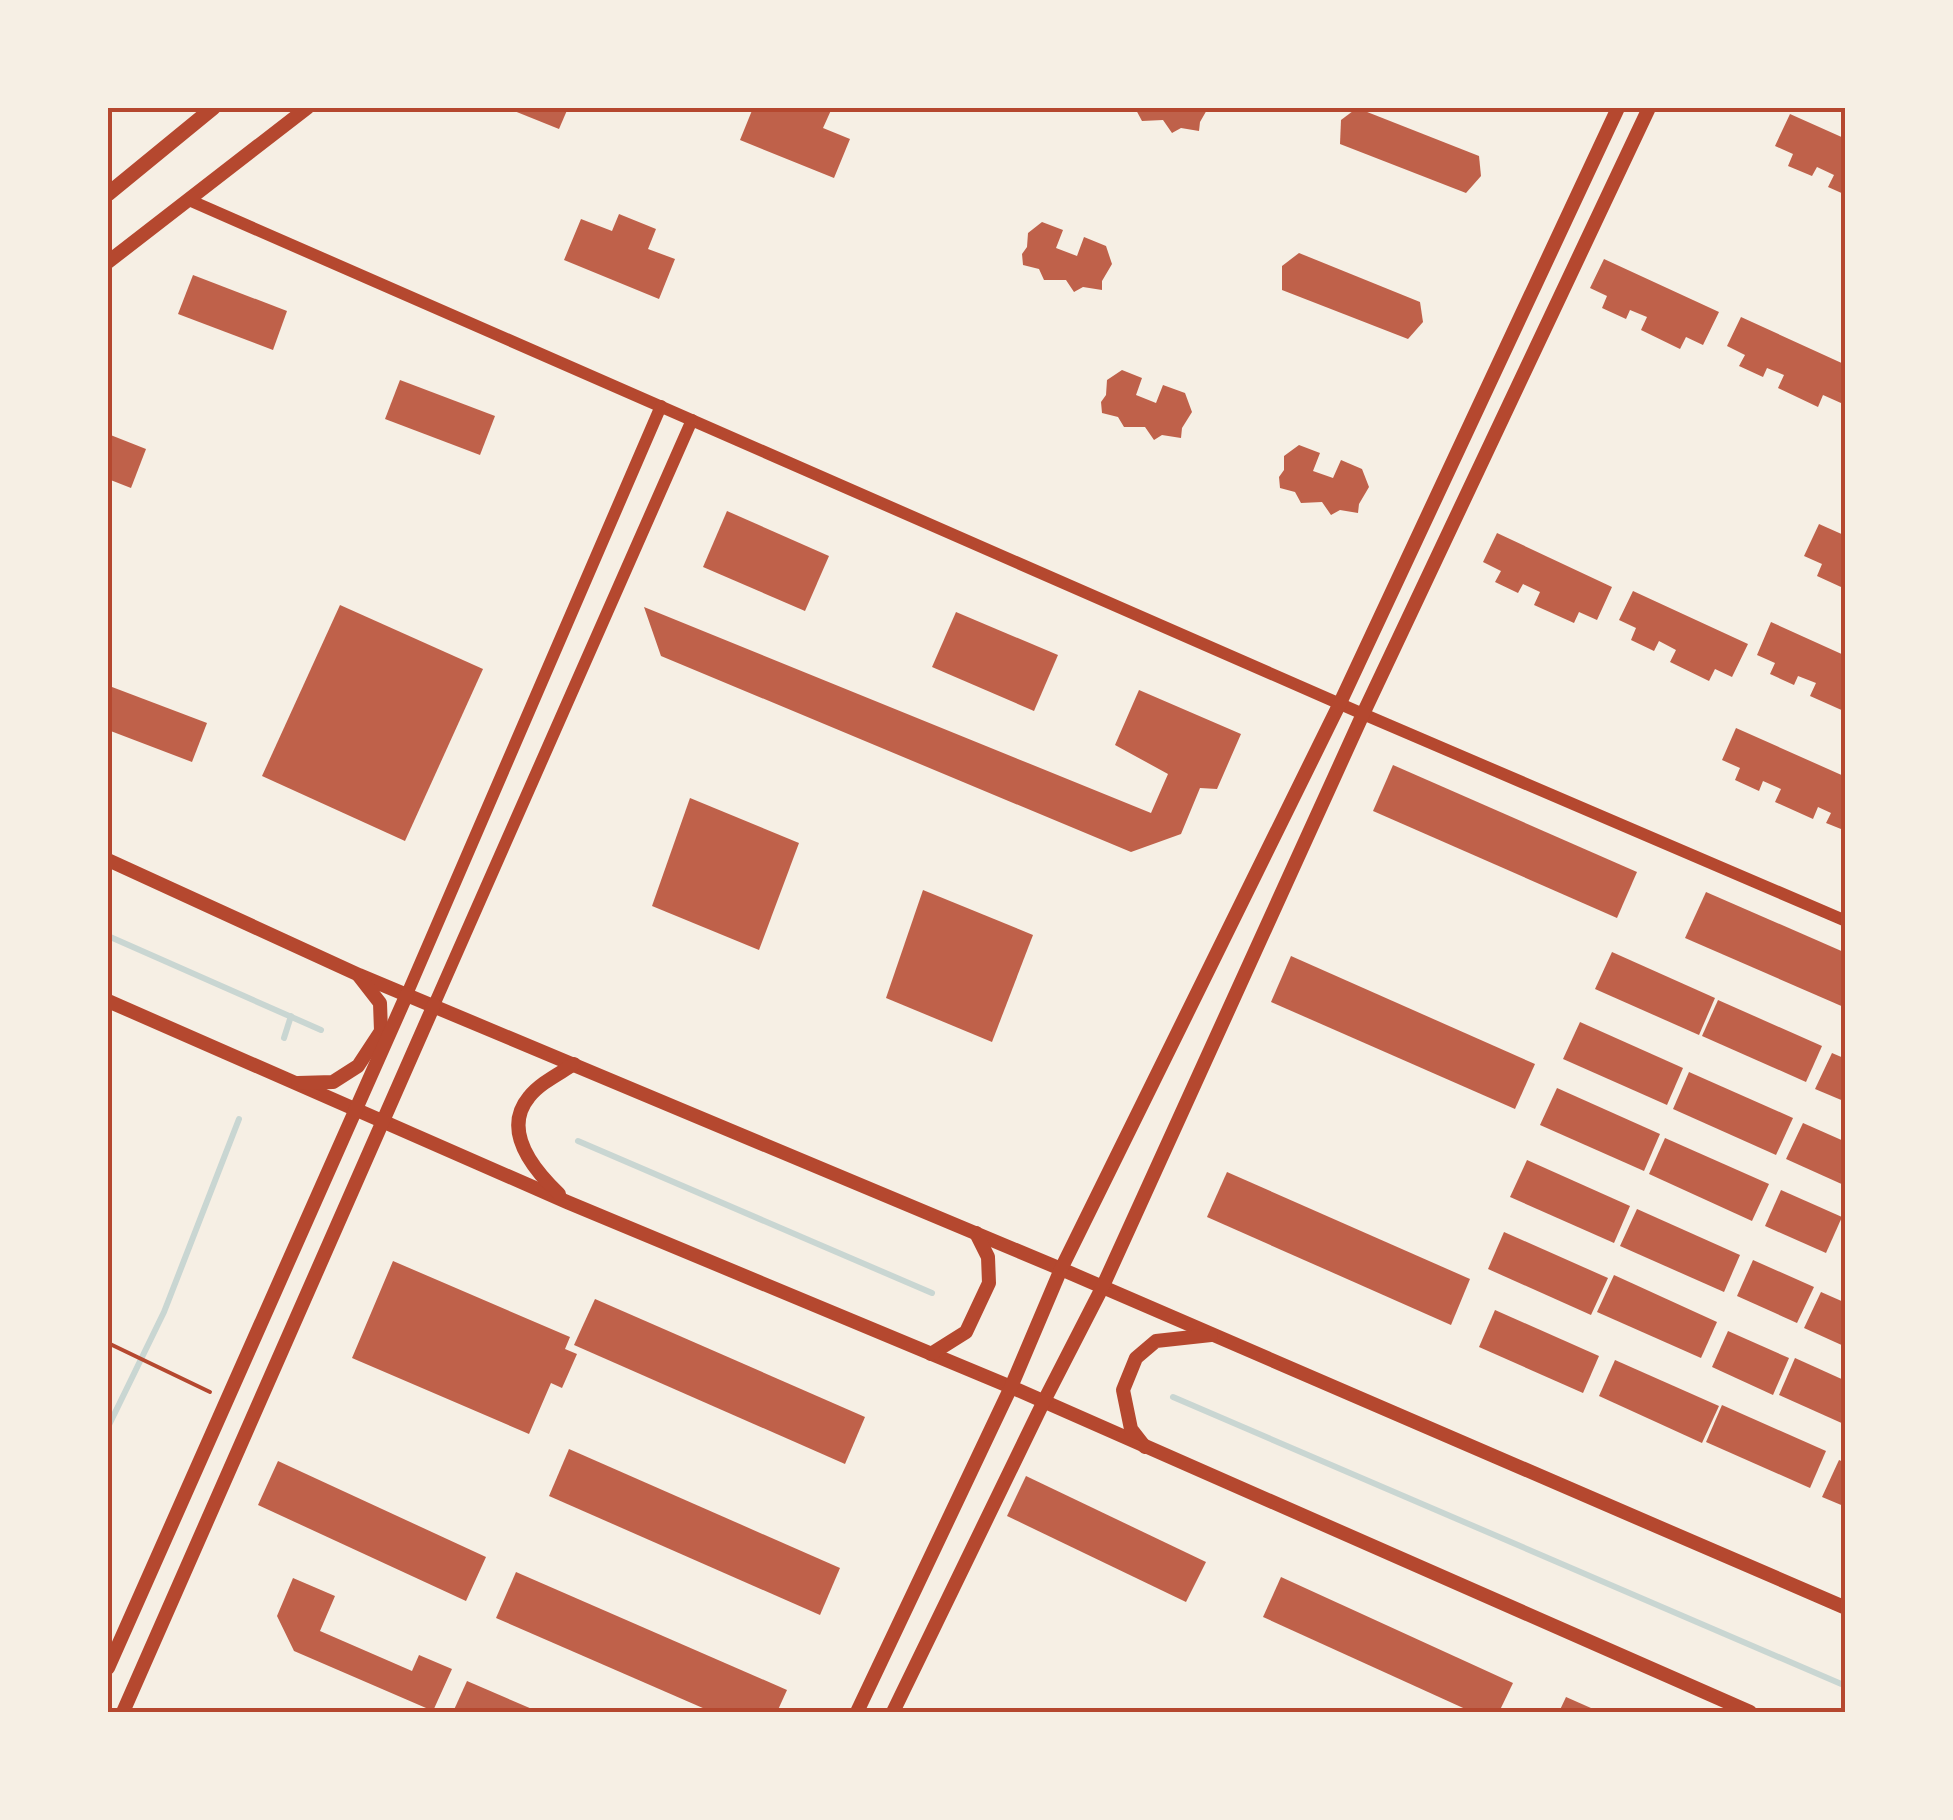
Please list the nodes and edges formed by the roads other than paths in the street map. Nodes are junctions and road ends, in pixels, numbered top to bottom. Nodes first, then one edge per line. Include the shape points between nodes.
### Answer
1 (213, 108) edge
2 (307, 108) edge
3 (1618, 108) edge
4 (1649, 108) edge
5 (108, 194) edge
6 (188, 200) junction
7 (108, 262) edge
8 (661, 406) junction
9 (692, 420) junction
10 (1340, 703) junction
11 (1363, 714) junction
12 (108, 860) edge
13 (1846, 920) edge
14 (358, 975) junction
15 (407, 994) junction
16 (108, 1001) edge
17 (434, 1005) junction
18 (574, 1064) junction
19 (292, 1083) junction
20 (356, 1110) junction
21 (383, 1121) junction
22 (567, 1202) junction
23 (976, 1233) junction
24 (1061, 1269) junction
25 (1102, 1288) junction
26 (1212, 1335) junction
27 (931, 1354) junction
28 (1011, 1386) junction
29 (1042, 1402) junction
30 (1147, 1449) junction
31 (1846, 1608) edge
32 (108, 1668) edge
33 (123, 1712) edge
34 (857, 1712) edge
35 (894, 1712) edge
36 (1750, 1712) edge

1 - 5 main road
2 - 6 main road
3 - 10 main road
4 - 11 main road
6 - 7 main road
6 - 8 street
8 - 9 street
8 - 15 street
9 - 10 street
9 - 17 street
10 - 11 street
10 - 24 main road
11 - 13 street
11 - 25 main road
12 - 14 main road
14 - 15 main road
14 - 19 main road via 380,1002 380,1032 358,1066 333,1082
15 - 17 main road
15 - 20 main road
16 - 19 main road
17 - 18 main road
17 - 21 main road
18 - 22 main road via 526,1100 518,1128 526,1156
18 - 23 main road
19 - 20 main road
20 - 21 main road
20 - 32 main road
21 - 22 main road
21 - 33 main road
22 - 27 main road
23 - 24 main road
23 - 27 main road via 988,1257 989,1283 966,1332
24 - 25 main road
24 - 28 main road
25 - 26 main road
25 - 29 main road
26 - 30 main road via 1156,1341 1136,1358 1124,1390 1131,1429
26 - 31 main road
27 - 28 main road
28 - 29 main road
28 - 34 main road
29 - 30 main road
29 - 35 main road
30 - 36 main road

